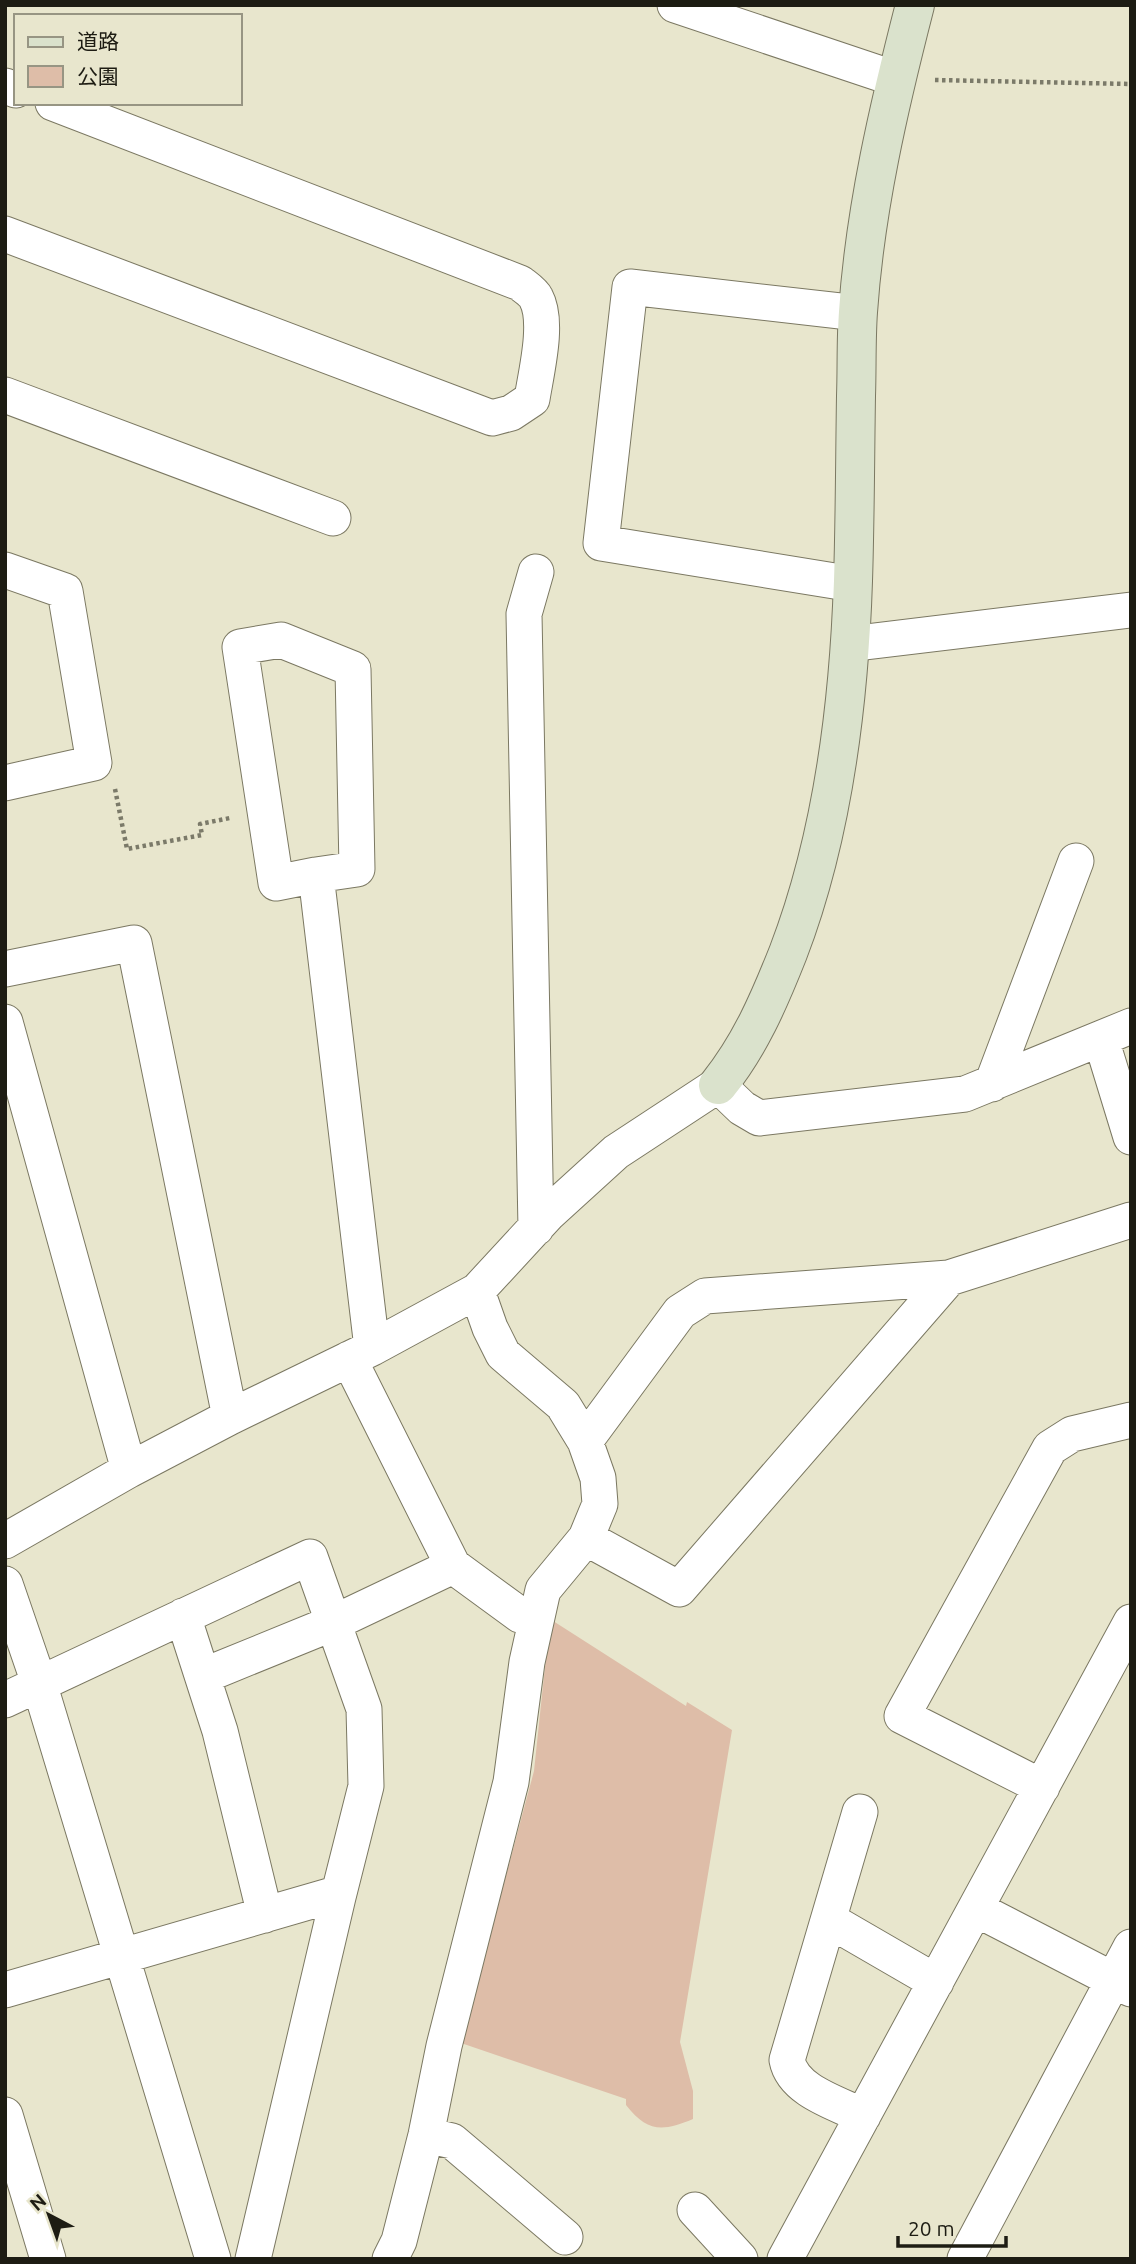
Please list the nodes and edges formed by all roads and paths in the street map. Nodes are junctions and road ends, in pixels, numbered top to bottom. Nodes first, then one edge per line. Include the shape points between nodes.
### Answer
1 (675, 5) edge
2 (915, 5) edge
3 (896, 79) junction
4 (1131, 84) edge
5 (58, 105) edge
6 (5, 234) edge
7 (858, 313) junction
8 (5, 395) edge
9 (333, 518) dead end
10 (5, 570) edge
11 (536, 572) dead end
12 (853, 584) junction
13 (1131, 610) edge
14 (849, 644) junction
15 (94, 763) junction
16 (5, 783) edge
17 (265, 812) junction
18 (1076, 861) dead end
19 (316, 876) junction
20 (5, 969) edge
21 (5, 1022) edge
22 (1116, 1033) edge
23 (992, 1084) junction
24 (718, 1086) junction
25 (1131, 1137) edge
26 (1131, 1220) edge
27 (536, 1228) junction
28 (949, 1278) junction
29 (477, 1291) junction
30 (361, 1353) junction
31 (230, 1417) junction
32 (1131, 1420) edge
33 (585, 1441) junction
34 (129, 1470) junction
35 (586, 1538) junction
36 (5, 1541) edge
37 (453, 1566) junction
38 (5, 1584) edge
39 (183, 1616) junction
40 (535, 1619) junction
41 (1131, 1622) edge
42 (333, 1623) junction
43 (202, 1676) junction
44 (39, 1683) junction
45 (5, 1700) edge
46 (1042, 1787) junction
47 (860, 1812) dead end
48 (338, 1897) junction
49 (976, 1909) junction
50 (265, 1915) junction
51 (829, 1920) junction
52 (1131, 1947) edge
53 (120, 1958) junction
54 (936, 1982) junction
55 (1122, 1985) edge
56 (5, 1990) edge
57 (5, 2115) edge
58 (863, 2116) junction
59 (426, 2136) junction
60 (695, 2210) dead end
61 (565, 2237) dead end
62 (48, 2259) edge
63 (212, 2259) edge
64 (253, 2259) edge
65 (390, 2259) edge
66 (740, 2259) edge
67 (785, 2259) edge
68 (964, 2259) edge

1 - 3 street
2 - 3 street
3 - 4 path
3 - 7 street via 865,243
5 - 6 street via 520,283 536,298 540,317 532,399 512,413 492,418
7 - 12 street
7 - 12 street via 630,287 601,543
8 - 9 street
10 - 15 street via 65,591
11 - 27 street via 524,614
12 - 14 street
13 - 14 street
14 - 24 street via 830,804 814,874 767,1008
15 - 16 street
15 - 17 path via 109,762 127,849 202,835 200,824
17 - 19 street via 276,883
17 - 19 street via 240,647 281,640 353,669 357,869
18 - 23 street
19 - 30 street
20 - 31 street via 135,943
21 - 34 street
22 - 23 street
22 - 25 street
23 - 24 street via 965,1094 759,1118
24 - 27 street via 616,1152
26 - 28 street
27 - 29 street
28 - 33 street via 705,1296 680,1312
28 - 35 street via 679,1589
29 - 30 street
29 - 33 street via 503,1354 562,1405
30 - 31 street
30 - 37 street
31 - 34 street
32 - 46 street via 1072,1434 1049,1448 902,1716
33 - 35 street via 598,1478 600,1504
34 - 36 street
35 - 40 street via 543,1590
37 - 40 street via 520,1615
37 - 42 street
38 - 44 street
39 - 42 street via 310,1557
39 - 43 street
39 - 44 street
40 - 59 street via 511,1782 444,2046
41 - 46 street
42 - 43 street
42 - 48 street via 364,1709 366,1786
43 - 50 street
44 - 45 street
44 - 53 street
46 - 49 street
47 - 51 street
48 - 50 street
48 - 64 street
49 - 54 street
49 - 55 street
50 - 53 street
51 - 54 street
51 - 58 street via 787,2060 789,2070 804,2087
52 - 55 street
53 - 56 street
53 - 63 street
54 - 58 street
55 - 68 street
57 - 62 street
58 - 67 street
59 - 61 street via 452,2141
59 - 65 street via 399,2241
60 - 66 street

